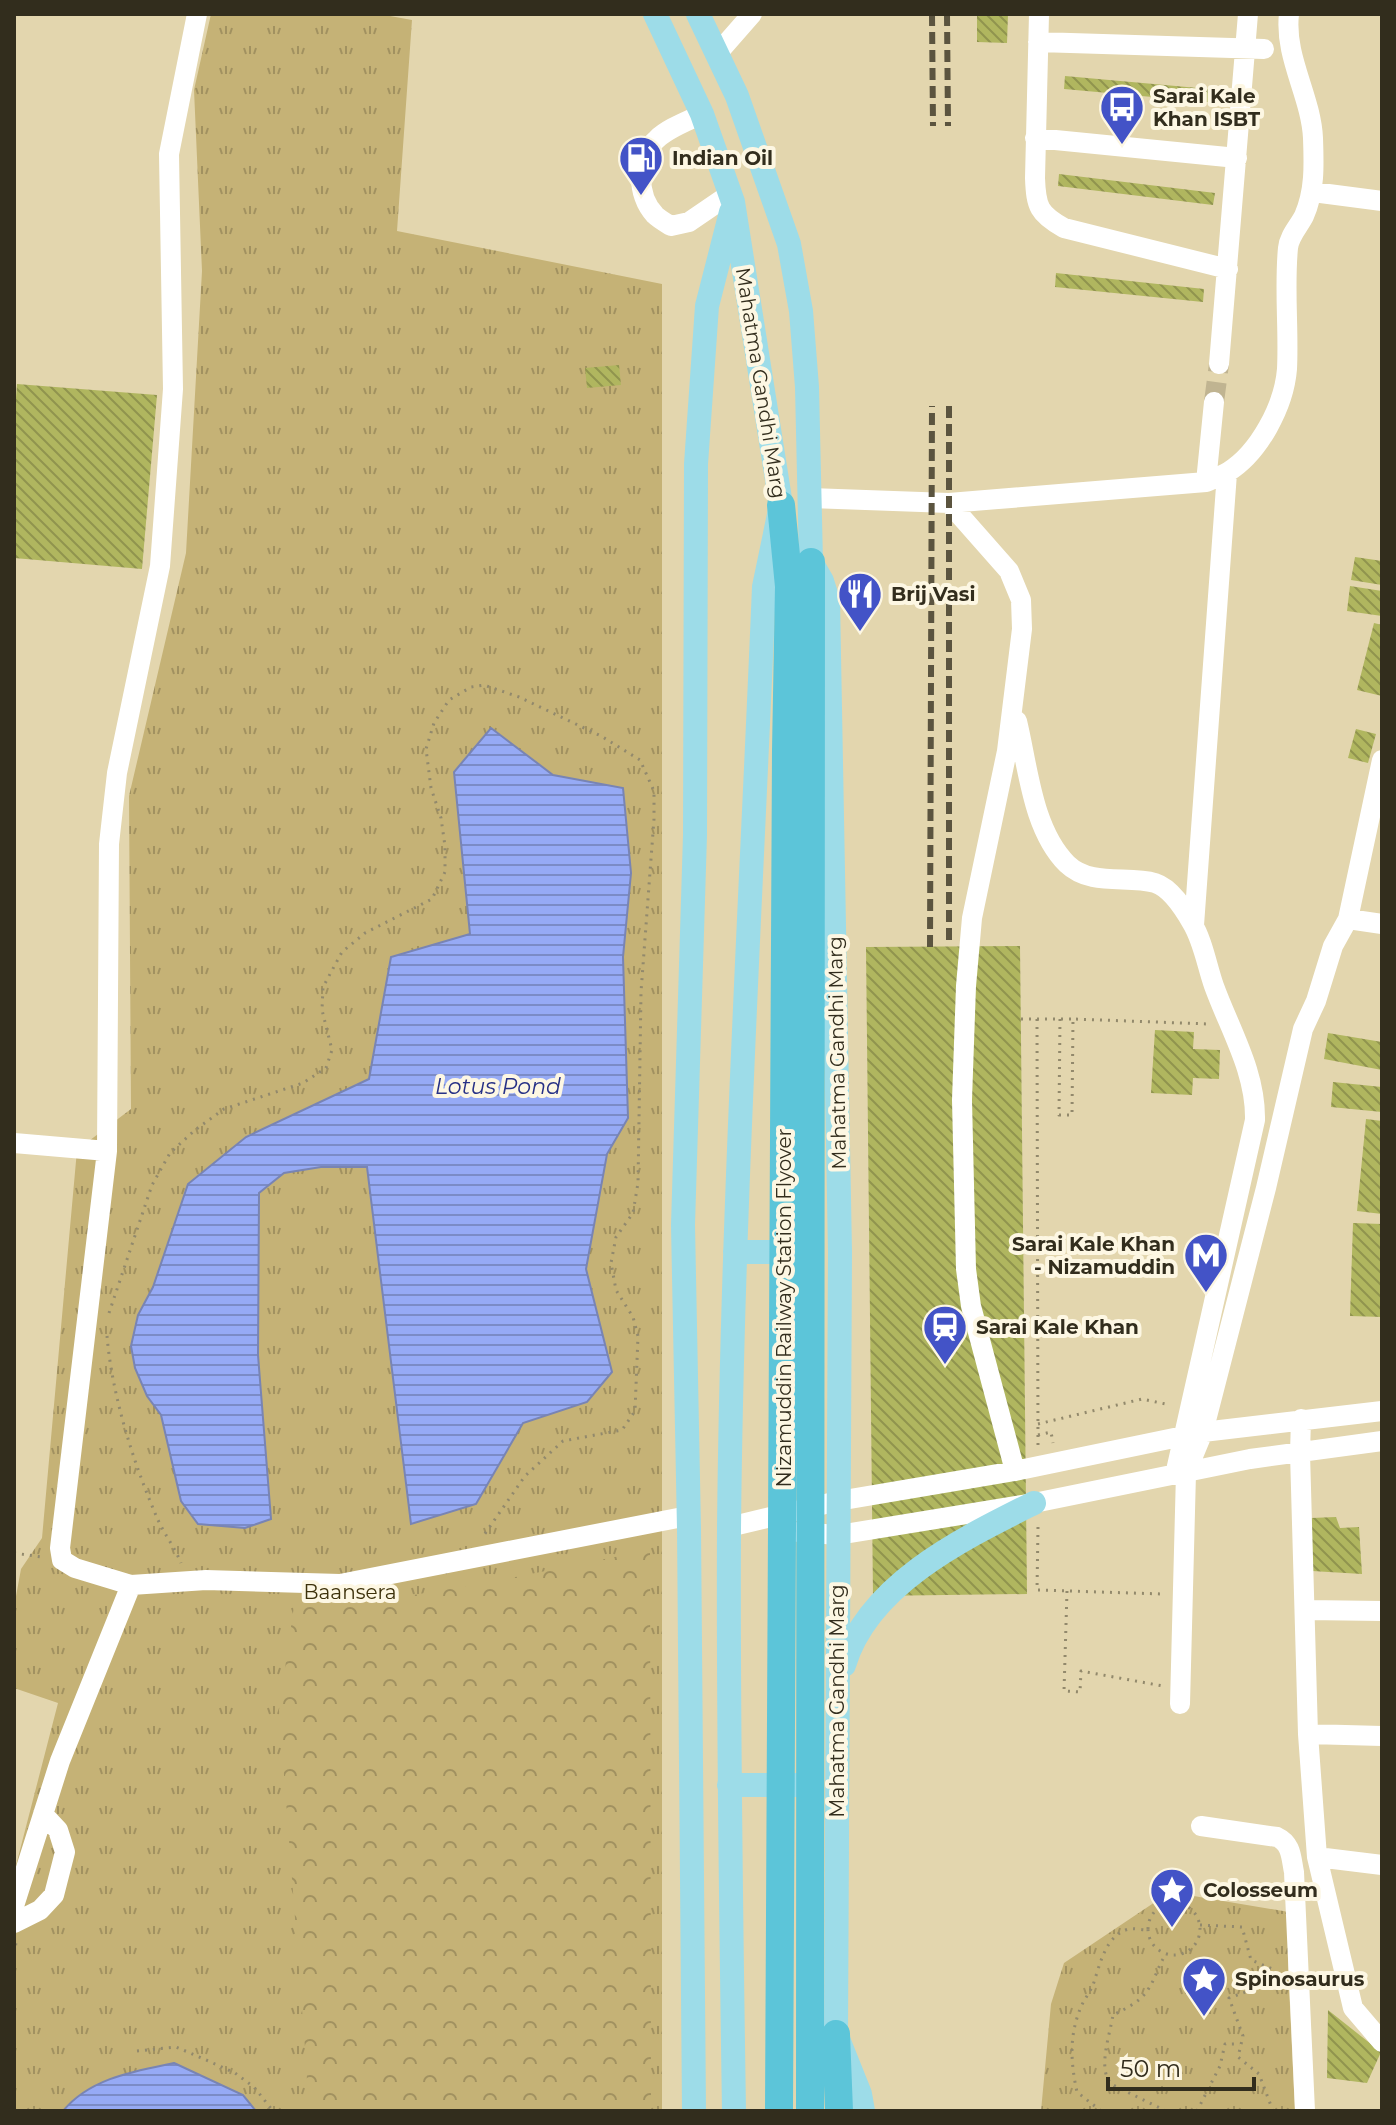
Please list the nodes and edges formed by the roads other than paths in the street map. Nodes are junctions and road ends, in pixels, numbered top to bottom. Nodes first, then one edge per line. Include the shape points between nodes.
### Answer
1 (197, 14) edge
2 (655, 14) edge
3 (698, 14) edge
4 (752, 14) edge
5 (1039, 14) edge
6 (1248, 14) edge
7 (1289, 14) edge
8 (1038, 42) junction
9 (1255, 48) junction
10 (717, 54) junction
11 (702, 114) junction
12 (1035, 138) junction
13 (1237, 158) junction
14 (1313, 192) junction
15 (732, 198) junction
16 (1382, 201) edge
17 (1228, 269) junction
18 (1219, 364) tunnel mouth
19 (1214, 402) tunnel mouth
20 (1227, 473) junction
21 (1206, 482) junction
22 (810, 498) junction
23 (949, 503) junction
24 (781, 505) junction
25 (811, 562) junction
26 (1013, 705) junction
27 (798, 751) junction
28 (1382, 760) edge
29 (1348, 919) junction
30 (1382, 924) edge
31 (1194, 925) junction
32 (14, 1143) edge
33 (107, 1151) junction
34 (735, 1252) junction
35 (840, 1252) junction
36 (1382, 1411) edge
37 (1301, 1419) junction
38 (1193, 1434) junction
39 (1382, 1441) edge
40 (1300, 1453) junction
41 (1015, 1471) junction
42 (1180, 1474) junction
43 (838, 1501) junction
44 (1036, 1514) junction
45 (688, 1516) junction
46 (729, 1527) junction
47 (838, 1535) junction
48 (131, 1585) junction
49 (1306, 1610) junction
50 (1382, 1611) edge
51 (837, 1685) junction
52 (1181, 1696) road end
53 (1308, 1734) junction
54 (1382, 1736) edge
55 (729, 1785) junction
56 (837, 1785) junction
57 (43, 1814) junction
58 (1201, 1826) dead end
59 (1317, 1857) junction
60 (1382, 1865) edge
61 (14, 1906) edge
62 (16, 1927) edge
63 (1353, 2008) junction
64 (1382, 2012) edge
65 (836, 2034) junction
66 (1382, 2042) edge
67 (694, 2111) edge
68 (734, 2111) edge
69 (779, 2111) edge
70 (810, 2111) edge
71 (839, 2111) edge
72 (863, 2111) edge
73 (1305, 2111) edge

1 - 33 street via 169,154 173,389 160,566 117,773 109,844
2 - 11 main road, Mahatma Gandhi Marg
3 - 10 main road, Mahatma Gandhi Marg
4 - 10 street
5 - 8 street
6 - 9 street
7 - 14 street via 1289,42 1313,136
8 - 9 street
8 - 12 street
9 - 13 street
10 - 22 main road, Mahatma Gandhi Marg via 789,244 801,311
11 - 15 main road, Mahatma Gandhi Marg
11 - 15 street via 657,138 646,152 641,185 654,214 671,226
12 - 13 street
12 - 17 street via 1036,199 1044,217 1064,228
13 - 17 street
14 - 16 street
14 - 20 street via 1288,243 1287,372 1279,402 1258,442
15 - 24 main road, Mahatma Gandhi Marg
15 - 45 main road via 707,306 696,464 695,835 683,1225
17 - 18 street
19 - 21 street
20 - 21 street
20 - 31 street
21 - 23 street
22 - 23 street
22 - 25 main road, Mahatma Gandhi Marg
23 - 26 street via 1009,571 1021,600
24 - 27 highway, Nizamuddin Railway Station Flyover
24 - 34 main road, Mahatma Gandhi Marg via 764,587
25 - 27 highway, Nizamuddin Railway Station Flyover
25 - 35 main road, Mahatma Gandhi Marg via 826,589 829,626
26 - 31 street via 1039,816 1067,864 1102,879 1156,884 1169,892
26 - 41 street via 972,918 962,1100 971,1306
27 - 69 highway, Nizamuddin Railway Station Flyover
27 - 70 highway, Nizamuddin Railway Station Flyover
28 - 29 street
29 - 30 street
29 - 38 street via 1303,1029 1266,1188
31 - 38 street via 1254,1088 1255,1120 1189,1410
32 - 33 street
33 - 48 street via 60,1548 62,1560 75,1568
34 - 35 main road
34 - 46 main road, Mahatma Gandhi Marg
35 - 43 main road, Mahatma Gandhi Marg
36 - 37 street
37 - 38 street
37 - 40 street
38 - 41 street
38 - 42 street
39 - 40 street
40 - 42 street
40 - 49 street
41 - 43 street
42 - 44 street
42 - 52 street
43 - 46 street
43 - 47 main road, Mahatma Gandhi Marg
44 - 47 street
44 - 51 main road via 965,1538 899,1585 865,1619 849,1646
45 - 48 street via 340,1584
45 - 67 main road
46 - 47 street
46 - 55 main road, Mahatma Gandhi Marg
47 - 51 main road, Mahatma Gandhi Marg
48 - 57 street
49 - 50 street
49 - 53 street
51 - 56 main road, Mahatma Gandhi Marg
53 - 54 street
53 - 59 street
55 - 56 main road
55 - 68 main road, Mahatma Gandhi Marg
56 - 65 main road, Mahatma Gandhi Marg
57 - 61 street
57 - 62 street via 58,1830 65,1852 54,1895
58 - 73 street via 1277,1837 1290,1848
59 - 60 street
59 - 63 street
63 - 64 street
63 - 66 street
65 - 71 highway
65 - 72 main road, Mahatma Gandhi Marg

